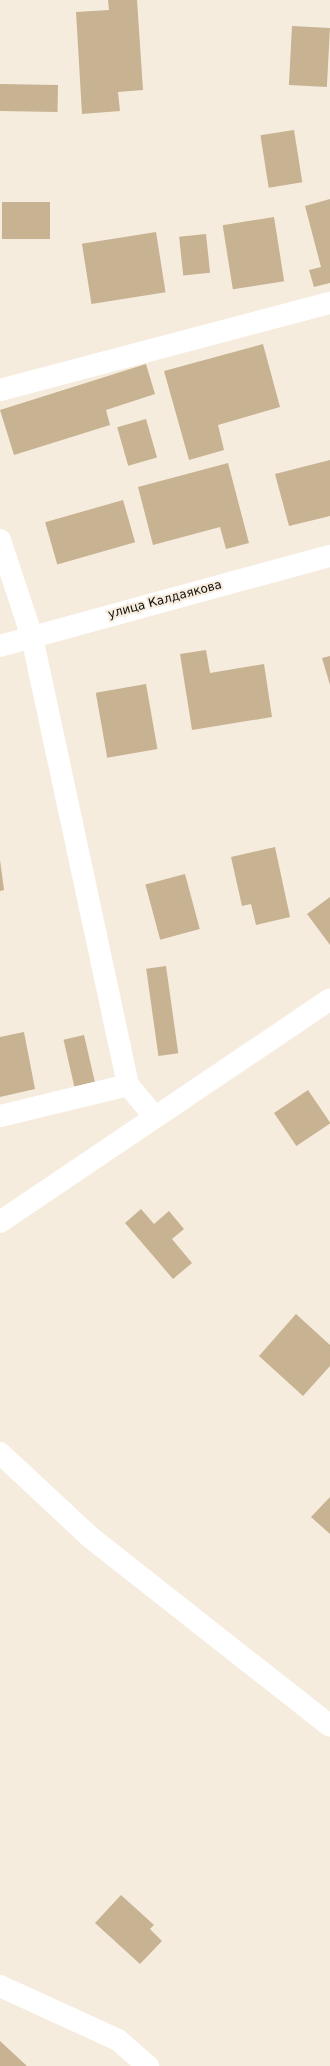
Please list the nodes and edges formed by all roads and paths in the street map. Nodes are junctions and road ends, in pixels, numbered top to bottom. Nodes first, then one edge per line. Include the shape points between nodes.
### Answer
1 (330, 303) edge
2 (0, 390) edge
3 (0, 540) edge
4 (330, 556) edge
5 (32, 637) junction
6 (0, 646) edge
7 (330, 999) edge
8 (128, 1086) junction
9 (0, 1116) edge
10 (154, 1116) junction
11 (0, 1222) edge
12 (0, 1453) edge
13 (330, 1726) edge
14 (0, 1986) edge
15 (148, 2066) edge

1 - 2 street
3 - 5 street
4 - 5 street, улица Калдаякова
5 - 6 street, улица Калдаякова
5 - 8 street
7 - 10 street
8 - 9 street
8 - 10 street
10 - 11 street
12 - 13 street via 90,1537
14 - 15 street via 118,2040

